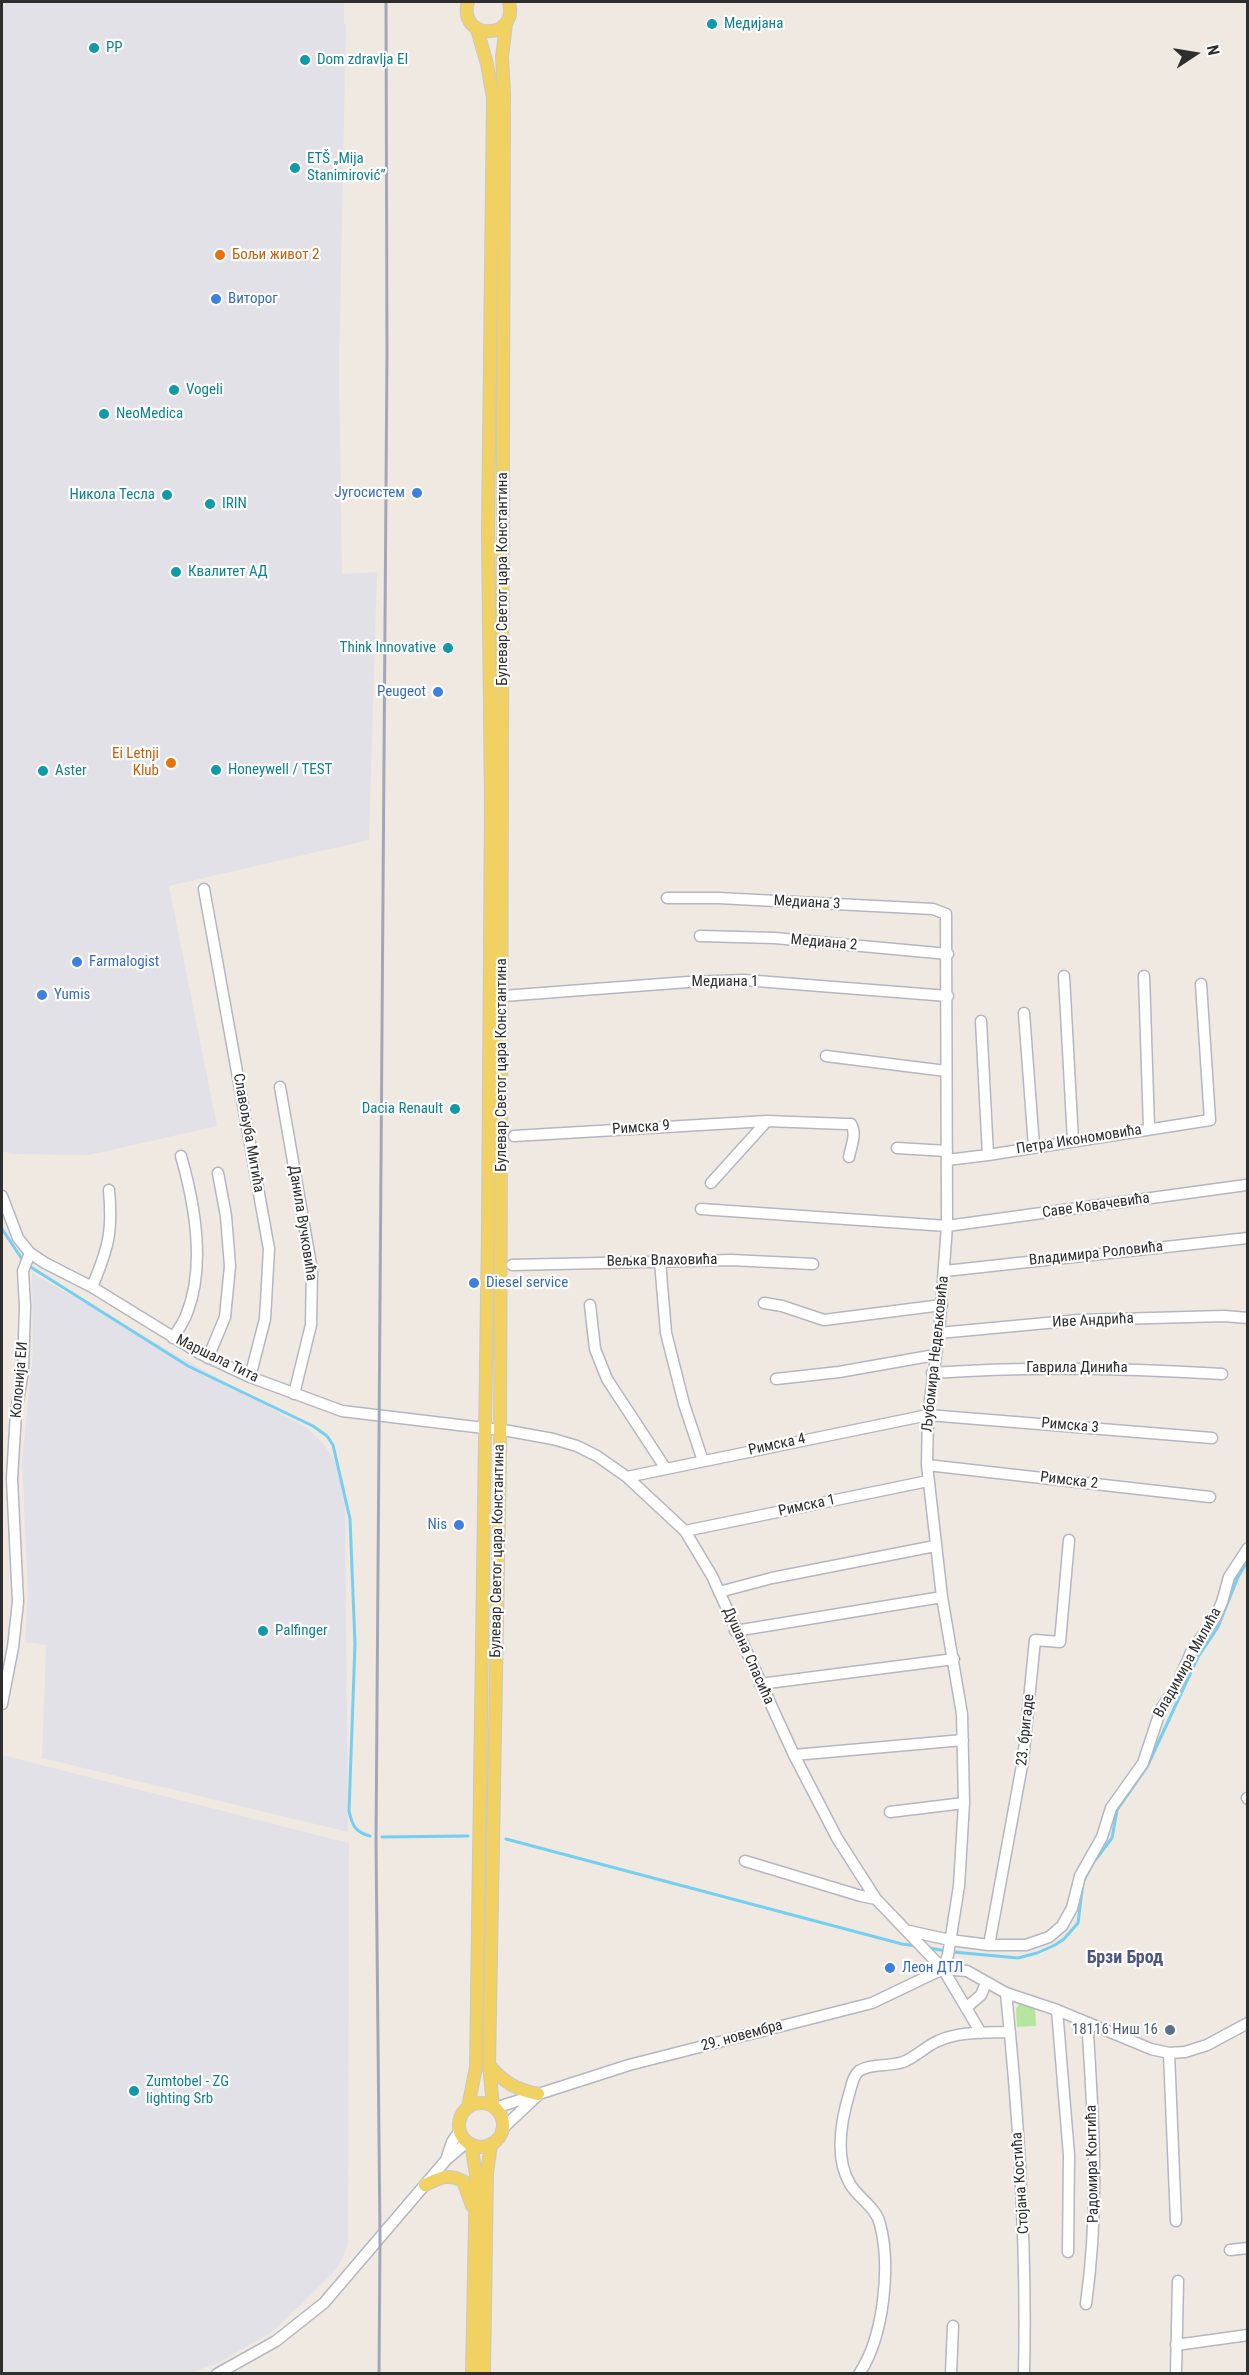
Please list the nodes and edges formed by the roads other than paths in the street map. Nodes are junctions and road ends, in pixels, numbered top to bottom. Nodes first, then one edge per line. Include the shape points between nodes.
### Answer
1 (468, 2) edge
2 (509, 2) edge
3 (506, 24) junction
4 (477, 29) junction
5 (204, 889) dead end
6 (667, 898) dead end
7 (946, 915) joint
8 (700, 936) dead end
9 (948, 954) junction
10 (1064, 976) dead end
11 (1144, 976) dead end
12 (1201, 984) dead end
13 (503, 996) junction
14 (948, 996) junction
15 (1024, 1013) dead end
16 (981, 1021) dead end
17 (826, 1056) dead end
18 (946, 1071) junction
19 (280, 1087) dead end
20 (767, 1121) junction
21 (1149, 1128) junction
22 (514, 1137) dead end
23 (1073, 1141) junction
24 (897, 1148) dead end
25 (1034, 1148) junction
26 (947, 1155) junction
27 (988, 1155) junction
28 (181, 1156) dead end
29 (849, 1156) dead end
30 (218, 1173) dead end
31 (711, 1184) dead end
32 (1246, 1185) dead end
33 (109, 1190) dead end
34 (2, 1196) edge
35 (701, 1209) dead end
36 (947, 1226) junction
37 (1248, 1238) edge
38 (29, 1256) junction
39 (660, 1261) junction
40 (813, 1264) dead end
41 (512, 1265) dead end
42 (945, 1271) junction
43 (92, 1287) junction
44 (764, 1303) dead end
45 (590, 1305) dead end
46 (942, 1305) junction
47 (1248, 1318) edge
48 (939, 1333) junction
49 (173, 1338) junction
50 (935, 1355) junction
51 (208, 1358) junction
52 (932, 1373) junction
53 (1222, 1374) dead end
54 (250, 1377) junction
55 (776, 1379) dead end
56 (294, 1394) junction
57 (927, 1415) junction
58 (486, 1428) junction
59 (500, 1430) junction
60 (1212, 1437) dead end
61 (703, 1461) junction
62 (927, 1465) junction
63 (666, 1469) junction
64 (627, 1477) junction
65 (928, 1480) junction
66 (1210, 1497) dead end
67 (686, 1531) junction
68 (1069, 1540) dead end
69 (936, 1546) junction
70 (1248, 1548) edge
71 (719, 1592) junction
72 (942, 1597) junction
73 (735, 1630) junction
74 (954, 1659) junction
75 (760, 1684) junction
76 (2, 1704) edge
77 (963, 1740) junction
78 (794, 1755) junction
79 (964, 1803) junction
80 (890, 1812) dead end
81 (745, 1861) dead end
82 (876, 1899) junction
83 (909, 1931) junction
84 (989, 1944) junction
85 (949, 1947) junction
86 (943, 1969) junction
87 (987, 1983) junction
88 (1006, 1993) junction
89 (967, 2007) junction
90 (1057, 2010) junction
91 (1248, 2023) edge
92 (1090, 2024) junction
93 (1010, 2032) junction
94 (981, 2033) junction
95 (1169, 2053) junction
96 (489, 2065) junction
97 (538, 2094) junction
98 (468, 2107) junction
99 (494, 2107) junction
100 (502, 2129) junction
101 (460, 2130) junction
102 (469, 2143) junction
103 (491, 2145) junction
104 (446, 2160) junction
105 (425, 2185) junction
106 (475, 2221) junction
107 (1176, 2221) dead end
108 (1248, 2248) edge
109 (1230, 2250) dead end
110 (1068, 2252) dead end
111 (1178, 2281) dead end
112 (1086, 2304) dead end
113 (953, 2326) dead end
114 (1248, 2335) edge
115 (1176, 2345) junction
116 (217, 2373) edge
117 (472, 2373) edge
118 (484, 2373) edge
119 (860, 2373) edge
120 (951, 2373) edge
121 (1024, 2373) edge
122 (1176, 2373) edge

1 - 4 main road, Булевар Светог цара Константина via 466,13
2 - 3 main road, Булевар Светог цара Константина
3 - 4 main road via 489,32
3 - 13 main road, Булевар Светог цара Константина via 502,57
4 - 58 main road, Булевар Светог цара Константина via 493,98
5 - 54 street, Славољуба Митића via 269,1249 265,1319
6 - 7 street, Медиана 3 via 933,909
7 - 9 street, Љубомира Недељковића
8 - 9 street, Медиана 2 via 775,938
9 - 14 street, Љубомира Недељковића
10 - 23 street
11 - 21 street
12 - 21 street, Петра Икономовића via 1210,1120
13 - 14 street, Медиана 1 via 744,980
13 - 59 main road, Булевар Светог цара Константина
14 - 18 street, Љубомира Недељковића
15 - 25 street
16 - 27 street
17 - 18 street
18 - 26 street, Љубомира Недељковића
19 - 56 street, Данила Вучковића via 312,1270 311,1325
20 - 22 street, Римска 9
20 - 29 street, Римска 9 via 851,1124 854,1134
20 - 31 street
21 - 23 street, Петра Икономовића
23 - 25 street, Петра Икономовића
24 - 26 street, Петра Икономовића
25 - 27 street, Петра Икономовића
26 - 27 street, Петра Икономовића
26 - 36 street, Љубомира Недељковића
28 - 49 street via 195,1223 196,1252 194,1289
30 - 51 street via 230,1266 225,1317
32 - 36 street, Саве Ковачевића
33 - 43 street via 112,1221 104,1259
34 - 38 street, Маршала Тита
35 - 36 street, Саве Ковачевића
36 - 42 street, Љубомира Недељковића
37 - 42 street, Владимира Роловића
38 - 43 street, Маршала Тита
38 - 76 street, Колонија ЕИ via 23,1271 22,1371 12,1479 18,1602 14,1647
39 - 40 street, Вељка Влаховића
39 - 41 street, Вељка Влаховића
39 - 61 street via 666,1333
42 - 46 street, Љубомира Недељковића
43 - 49 street, Маршала Тита
44 - 46 street via 824,1320
45 - 63 street via 595,1349 607,1379
46 - 48 street, Љубомира Недељковића
47 - 48 street, Иве Андрића via 1079,1320
48 - 50 street, Љубомира Недељковића
49 - 51 street, Маршала Тита
50 - 52 street, Љубомира Недељковића
50 - 55 street
51 - 54 street, Маршала Тита
52 - 53 street, Гаврила Динића via 1064,1368
52 - 57 street, Љубомира Недељковића
54 - 56 street, Маршала Тита
56 - 58 street, Маршала Тита via 342,1411
57 - 60 street, Римска 3
57 - 61 street, Римска 4
57 - 62 street, Љубомира Недељковића
58 - 59 street, Душана Спасића
58 - 98 main road, Булевар Светог цара Константина via 476,2055
59 - 64 street, Душана Спасића via 577,1446
59 - 96 main road, Булевар Светог цара Константина
61 - 63 street, Римска 4
62 - 65 street, Љубомира Недељковића
62 - 66 street, Римска 2
63 - 64 street, Римска 4
64 - 67 street, Душана Спасића
65 - 67 street, Римска 1
65 - 69 street, Љубомира Недељковића
67 - 71 street, Душана Спасића
68 - 84 street, 23. бригаде via 1060,1642 1035,1640 1023,1760
69 - 71 street
69 - 72 street, Љубомира Недељковића
70 - 84 street, Владимира Милића via 1229,1576 1215,1618 1192,1650 1176,1687 1161,1709 1143,1763 1112,1808 1102,1837 1080,1876 1068,1918 1049,1937 1035,1944
71 - 73 street, Душана Спасића
72 - 73 street
72 - 74 street, Љубомира Недељковића
73 - 75 street, Душана Спасића
74 - 75 street
74 - 77 street, Љубомира Недељковића
75 - 78 street, Душана Спасића
77 - 78 street
77 - 79 street, Љубомира Недељковића
78 - 82 street, Душана Спасића via 837,1838
79 - 80 street
79 - 85 street, Љубомира Недељковића via 959,1886
81 - 82 street
82 - 83 street, Душана Спасића
83 - 85 street, Владимира Милића
83 - 86 street, Душана Спасића
84 - 85 street, Владимира Милића
85 - 86 street, Љубомира Недељковића
86 - 87 street via 967,1971
86 - 89 street, Душана Спасића
86 - 97 street, 29. новембра via 872,2002 629,2065
87 - 88 street
87 - 89 street via 981,1995
88 - 90 street
88 - 93 street, Стојана Костића
89 - 94 street, Душана Спасића
90 - 92 street
90 - 110 street via 1069,2155
91 - 95 street via 1207,2045
92 - 95 street
92 - 112 street, Радомира Контића via 1096,2177 1094,2241
93 - 94 street
93 - 121 street, Стојана Костића via 1026,2281
94 - 119 street via 937,2041 902,2062 866,2068 854,2076 844,2109 842,2163 851,2186 878,2217 884,2247 881,2312 875,2341
95 - 107 street
96 - 97 main road via 512,2086
96 - 99 main road, Булевар Светог цара Константина
97 - 99 street, 29. новембра
97 - 100 street, 29. новембра
98 - 99 main road via 478,2103
98 - 101 main road via 460,2120
99 - 100 main road via 501,2115
100 - 103 main road
101 - 102 main road
101 - 104 street
102 - 103 main road
102 - 104 street
102 - 106 main road via 476,2175
103 - 118 main road via 487,2174
104 - 105 street
105 - 106 main road via 444,2176 463,2181
105 - 116 street via 340,2286 298,2326
106 - 117 main road
108 - 109 street
111 - 115 street
113 - 120 street
114 - 115 street
115 - 122 street

